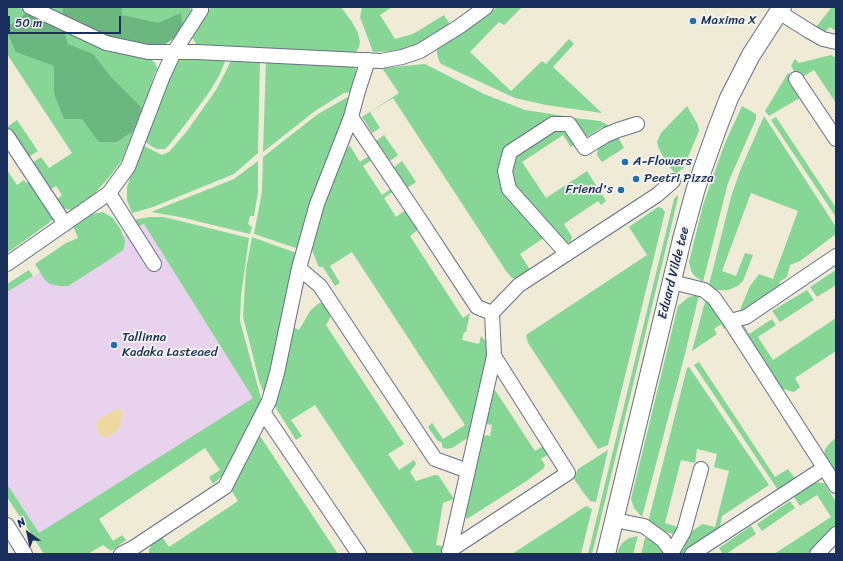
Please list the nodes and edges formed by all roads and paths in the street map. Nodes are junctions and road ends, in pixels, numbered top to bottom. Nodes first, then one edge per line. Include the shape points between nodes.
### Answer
1 (30, 7) edge
2 (486, 7) edge
3 (201, 8) edge
4 (780, 9) edge
5 (836, 42) edge
6 (174, 52) junction
7 (368, 60) junction
8 (796, 79) dead end
9 (351, 117) junction
10 (637, 124) dead end
11 (7, 136) edge
12 (836, 139) edge
13 (673, 181) dead end
14 (109, 193) junction
15 (65, 224) junction
16 (567, 254) junction
17 (836, 256) edge
18 (7, 264) edge
19 (154, 264) dead end
20 (299, 268) junction
21 (672, 282) junction
22 (492, 313) junction
23 (730, 321) junction
24 (494, 356) junction
25 (263, 412) junction
26 (824, 468) junction
27 (701, 469) dead end
28 (468, 471) junction
29 (836, 486) edge
30 (615, 520) junction
31 (7, 525) edge
32 (836, 534) edge
33 (130, 552) edge
34 (449, 552) edge
35 (672, 553) edge
36 (25, 554) edge
37 (359, 554) edge
38 (606, 554) edge
39 (692, 554) edge
40 (817, 554) edge

1 - 6 street via 106,43 148,52
2 - 7 street via 420,51 381,61
3 - 6 street
4 - 5 street via 809,31 823,39
4 - 21 street, Eduard Vilde tee via 751,55 729,98 696,188
6 - 7 street
6 - 14 street via 128,167
7 - 9 street
8 - 12 street
9 - 20 street via 317,204
9 - 22 street via 477,307
10 - 16 street via 606,135 585,148 569,124 553,124 510,152 505,171 509,189
11 - 15 street
13 - 16 street via 657,195
14 - 15 street
14 - 19 street
15 - 18 street
16 - 22 street via 519,285
17 - 23 street via 746,317
20 - 25 street via 277,373
20 - 28 street via 320,286 435,459
21 - 23 street via 704,290 714,298
21 - 30 street, Eduard Vilde tee
22 - 24 street
23 - 26 street
24 - 28 street
24 - 34 street via 568,473
25 - 33 street via 226,487
25 - 37 street
26 - 29 street
26 - 39 street
27 - 35 street via 684,531
28 - 34 street
30 - 35 street via 644,526 663,540
30 - 38 street, Eduard Vilde tee
31 - 36 street
32 - 40 street

